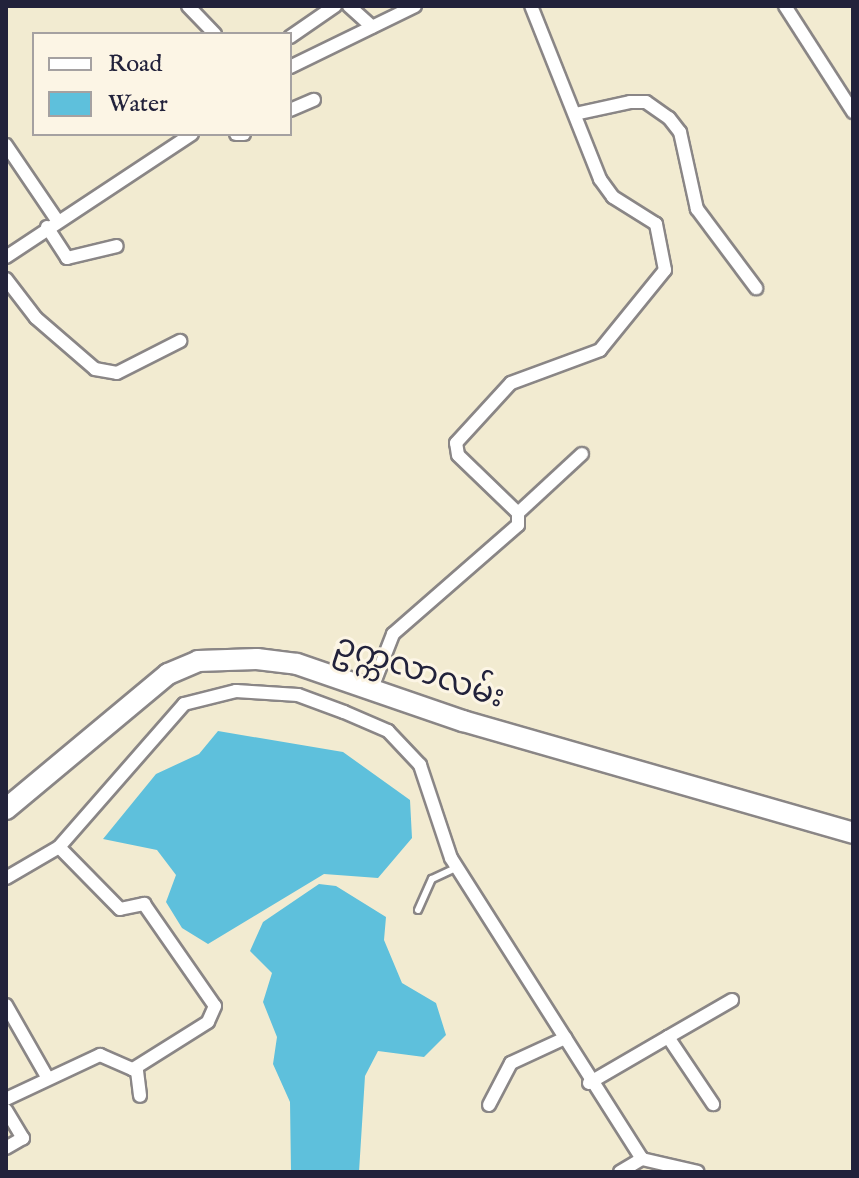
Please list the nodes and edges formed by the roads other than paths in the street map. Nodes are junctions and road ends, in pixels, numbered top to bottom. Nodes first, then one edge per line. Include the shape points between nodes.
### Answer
1 (188, 6) edge
2 (335, 6) edge
3 (349, 6) edge
4 (415, 6) edge
5 (531, 6) edge
6 (785, 6) edge
7 (372, 27) junction
8 (213, 32) edge
9 (292, 36) edge
10 (292, 66) edge
11 (314, 100) dead end
12 (292, 109) edge
13 (853, 112) edge
14 (575, 114) junction
15 (189, 136) edge
16 (6, 145) edge
17 (52, 224) junction
18 (117, 246) dead end
19 (6, 257) edge
20 (6, 279) edge
21 (756, 288) dead end
22 (180, 341) dead end
23 (582, 454) dead end
24 (518, 513) junction
25 (372, 688) junction
26 (6, 809) edge
27 (853, 833) edge
28 (59, 847) junction
29 (458, 867) junction
30 (6, 878) edge
31 (418, 910) dead end
32 (732, 1000) dead end
33 (6, 1005) edge
34 (668, 1037) junction
35 (565, 1038) junction
36 (133, 1069) junction
37 (46, 1075) junction
38 (589, 1083) junction
39 (140, 1096) dead end
40 (6, 1099) edge
41 (713, 1104) dead end
42 (489, 1105) dead end
43 (6, 1110) edge
44 (6, 1148) edge
45 (642, 1159) junction
46 (620, 1172) edge
47 (698, 1172) edge

1 - 8 street
2 - 9 street
3 - 7 street
4 - 7 street
5 - 14 street
6 - 13 street
7 - 10 street
11 - 12 street
14 - 21 street via 638,102 669,118 680,132 697,209
14 - 24 street via 606,188 660,231 665,270 600,350 511,383 456,443 458,455
15 - 17 street
16 - 17 street
17 - 18 street via 67,258
17 - 19 street
20 - 22 street via 36,318 95,369 117,373
23 - 24 street
24 - 25 street via 518,525 393,634
25 - 26 main road, ဥက္ကလာလမ်း via 297,664 198,661 125,705
25 - 27 main road, ဥက္ကလာလမ်း
28 - 29 street via 116,773 184,704 236,691 298,695 388,731 420,765
28 - 30 street
28 - 36 street via 120,909 144,904 215,1006 208,1022
29 - 31 lane via 432,879
29 - 35 street
32 - 34 street
33 - 37 street
34 - 38 street
34 - 41 street
35 - 38 street
35 - 42 street via 511,1063
36 - 37 street via 89,1056
36 - 39 street
37 - 40 street
38 - 45 street
43 - 44 street via 23,1138
45 - 46 street
45 - 47 street

